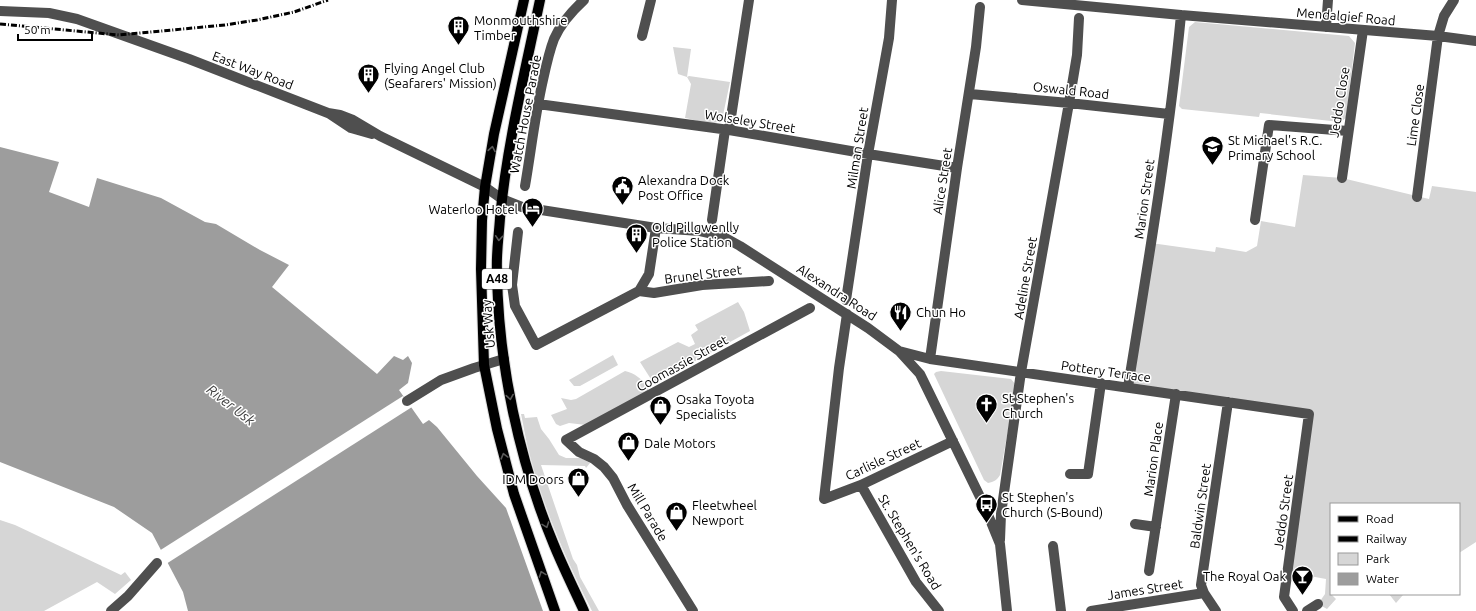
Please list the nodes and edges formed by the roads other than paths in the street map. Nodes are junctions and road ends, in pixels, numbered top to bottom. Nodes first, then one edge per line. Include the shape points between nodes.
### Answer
1 (524, 0) edge
2 (540, 0) edge
3 (584, 0) edge
4 (650, 0) edge
5 (749, 0) edge
6 (892, 0) edge
7 (1022, 0) edge
8 (1328, 0) edge
9 (1454, 0) edge
10 (1071, 2) edge
11 (980, 7) dead end
12 (0, 11) edge
13 (1181, 15) junction
14 (1079, 18) dead end
15 (1326, 27) junction
16 (1363, 30) junction
17 (642, 36) dead end
18 (1438, 36) junction
19 (1476, 41) edge
20 (970, 94) junction
21 (1069, 103) junction
22 (538, 104) junction
23 (1169, 114) junction
24 (727, 130) junction
25 (1348, 131) junction
26 (868, 154) junction
27 (957, 168) junction
28 (1342, 178) dead end
29 (525, 186) dead end
30 (485, 187) junction
31 (1417, 197) dead end
32 (502, 199) junction
33 (712, 220) dead end
34 (1255, 220) dead end
35 (656, 228) junction
36 (518, 232) dead end
37 (769, 281) dead end
38 (639, 291) junction
39 (846, 300) dead end
40 (810, 308) dead end
41 (848, 314) junction
42 (899, 351) junction
43 (504, 359) junction
44 (930, 359) junction
45 (484, 365) junction
46 (1021, 372) junction
47 (1100, 383) junction
48 (1128, 387) junction
49 (1176, 394) junction
50 (407, 401) dead end
51 (1228, 402) junction
52 (1309, 414) joint
53 (566, 440) joint
54 (953, 440) junction
55 (1070, 474) dead end
56 (861, 485) junction
57 (1135, 524) dead end
58 (1156, 528) junction
59 (1000, 544) junction
60 (1053, 546) dead end
61 (156, 563) dead end
62 (1149, 570) dead end
63 (1204, 593) junction
64 (1318, 604) dead end
65 (1128, 608) edge
66 (111, 611) edge
67 (555, 611) edge
68 (584, 611) edge
69 (694, 611) edge
70 (938, 611) edge
71 (1007, 611) edge
72 (1061, 611) edge
73 (1090, 611) edge
74 (1216, 611) edge
75 (1293, 611) edge
76 (1307, 611) edge

30 -> 1 main road, Usk Way / A48 via 494,134
2 - 32 main road, Usk Way / A48 via 511,138
3 - 22 street, Watch House Parade via 571,12 554,39
4 - 17 street
5 - 24 street
6 - 26 street, Milman Street via 889,38
7 - 10 street, Mendalgief Road
8 - 15 street
9 - 18 street, Lime Close via 1444,16
10 - 13 street, Mendalgief Road
11 - 20 street, Alice Street
12 - 30 street, East Way Road via 56,14 78,19 189,59 328,113 340,114
13 - 15 street, Mendalgief Road
13 - 23 street, Marion Street
14 - 21 street, Adeline Street via 1077,55
15 - 16 street, Mendalgief Road
16 - 18 street, Mendalgief Road
16 - 25 street, Jeddo Close
18 - 19 street, Mendalgief Road
18 - 31 street, Lime Close
20 - 21 street, Oswald Road
20 - 27 street, Alice Street
21 - 23 street, Oswald Road
21 - 46 street, Adeline Street
22 - 24 street, Wolseley Street
22 - 29 street, Watch House Parade
23 - 48 street, Marion Street
24 - 26 street, Wolseley Street
24 - 33 street
25 - 28 street, Jeddo Close
25 - 34 street via 1269,125
26 - 27 street, Wolseley Street
26 - 39 street, Milman Street
27 - 44 street, Alice Street
30 - 32 street, Alexandra Road
30 - 45 main road, Usk Way / A48 via 481,270
32 - 35 street, Alexandra Road via 522,207
32 -> 43 main road, Usk Way / A48 via 496,270
35 - 38 street, Brunel Street via 649,274
35 - 41 street, Alexandra Road via 700,231 722,236
36 - 38 street via 512,285 515,306 536,344
37 - 38 street, Brunel Street via 702,285 654,293
40 - 53 street, Coomassie Street
41 - 42 street, Alexandra Road
41 - 56 street, Carlisle Street via 824,499
42 - 44 street, Pottery Terrace
42 - 54 street, Alexandra Road via 920,374
43 - 45 street
43 -> 68 main road, Usk Way / A48 via 512,410 533,489 554,545
44 - 46 street, Pottery Terrace
45 - 50 street via 441,380
67 -> 45 main road, Usk Way / A48 via 514,494
46 - 47 street, Pottery Terrace
46 - 59 street, Adeline Street via 1000,514
47 - 48 street, Pottery Terrace
47 - 55 street via 1088,474
48 - 49 street, Pottery Terrace
49 - 51 street, Pottery Terrace
49 - 58 street, Marion Place
51 - 52 street, Pottery Terrace
51 - 63 street, Baldwin Street via 1201,585
52 - 75 street, Jeddo Street via 1284,597
53 - 69 street, Mill Parade via 579,452 604,467 613,478 627,505
54 - 56 street, Carlisle Street
54 - 59 street, Alexandra Road
56 - 70 street, St. Stephen's Road via 916,582
57 - 58 street
58 - 62 street, Marion Place
59 - 71 street, Alexandra Road
60 - 72 street
61 - 66 street via 128,596
63 - 65 street, James Street
63 - 74 street, Baldwin Street
64 - 76 street
65 - 73 street, James Street

